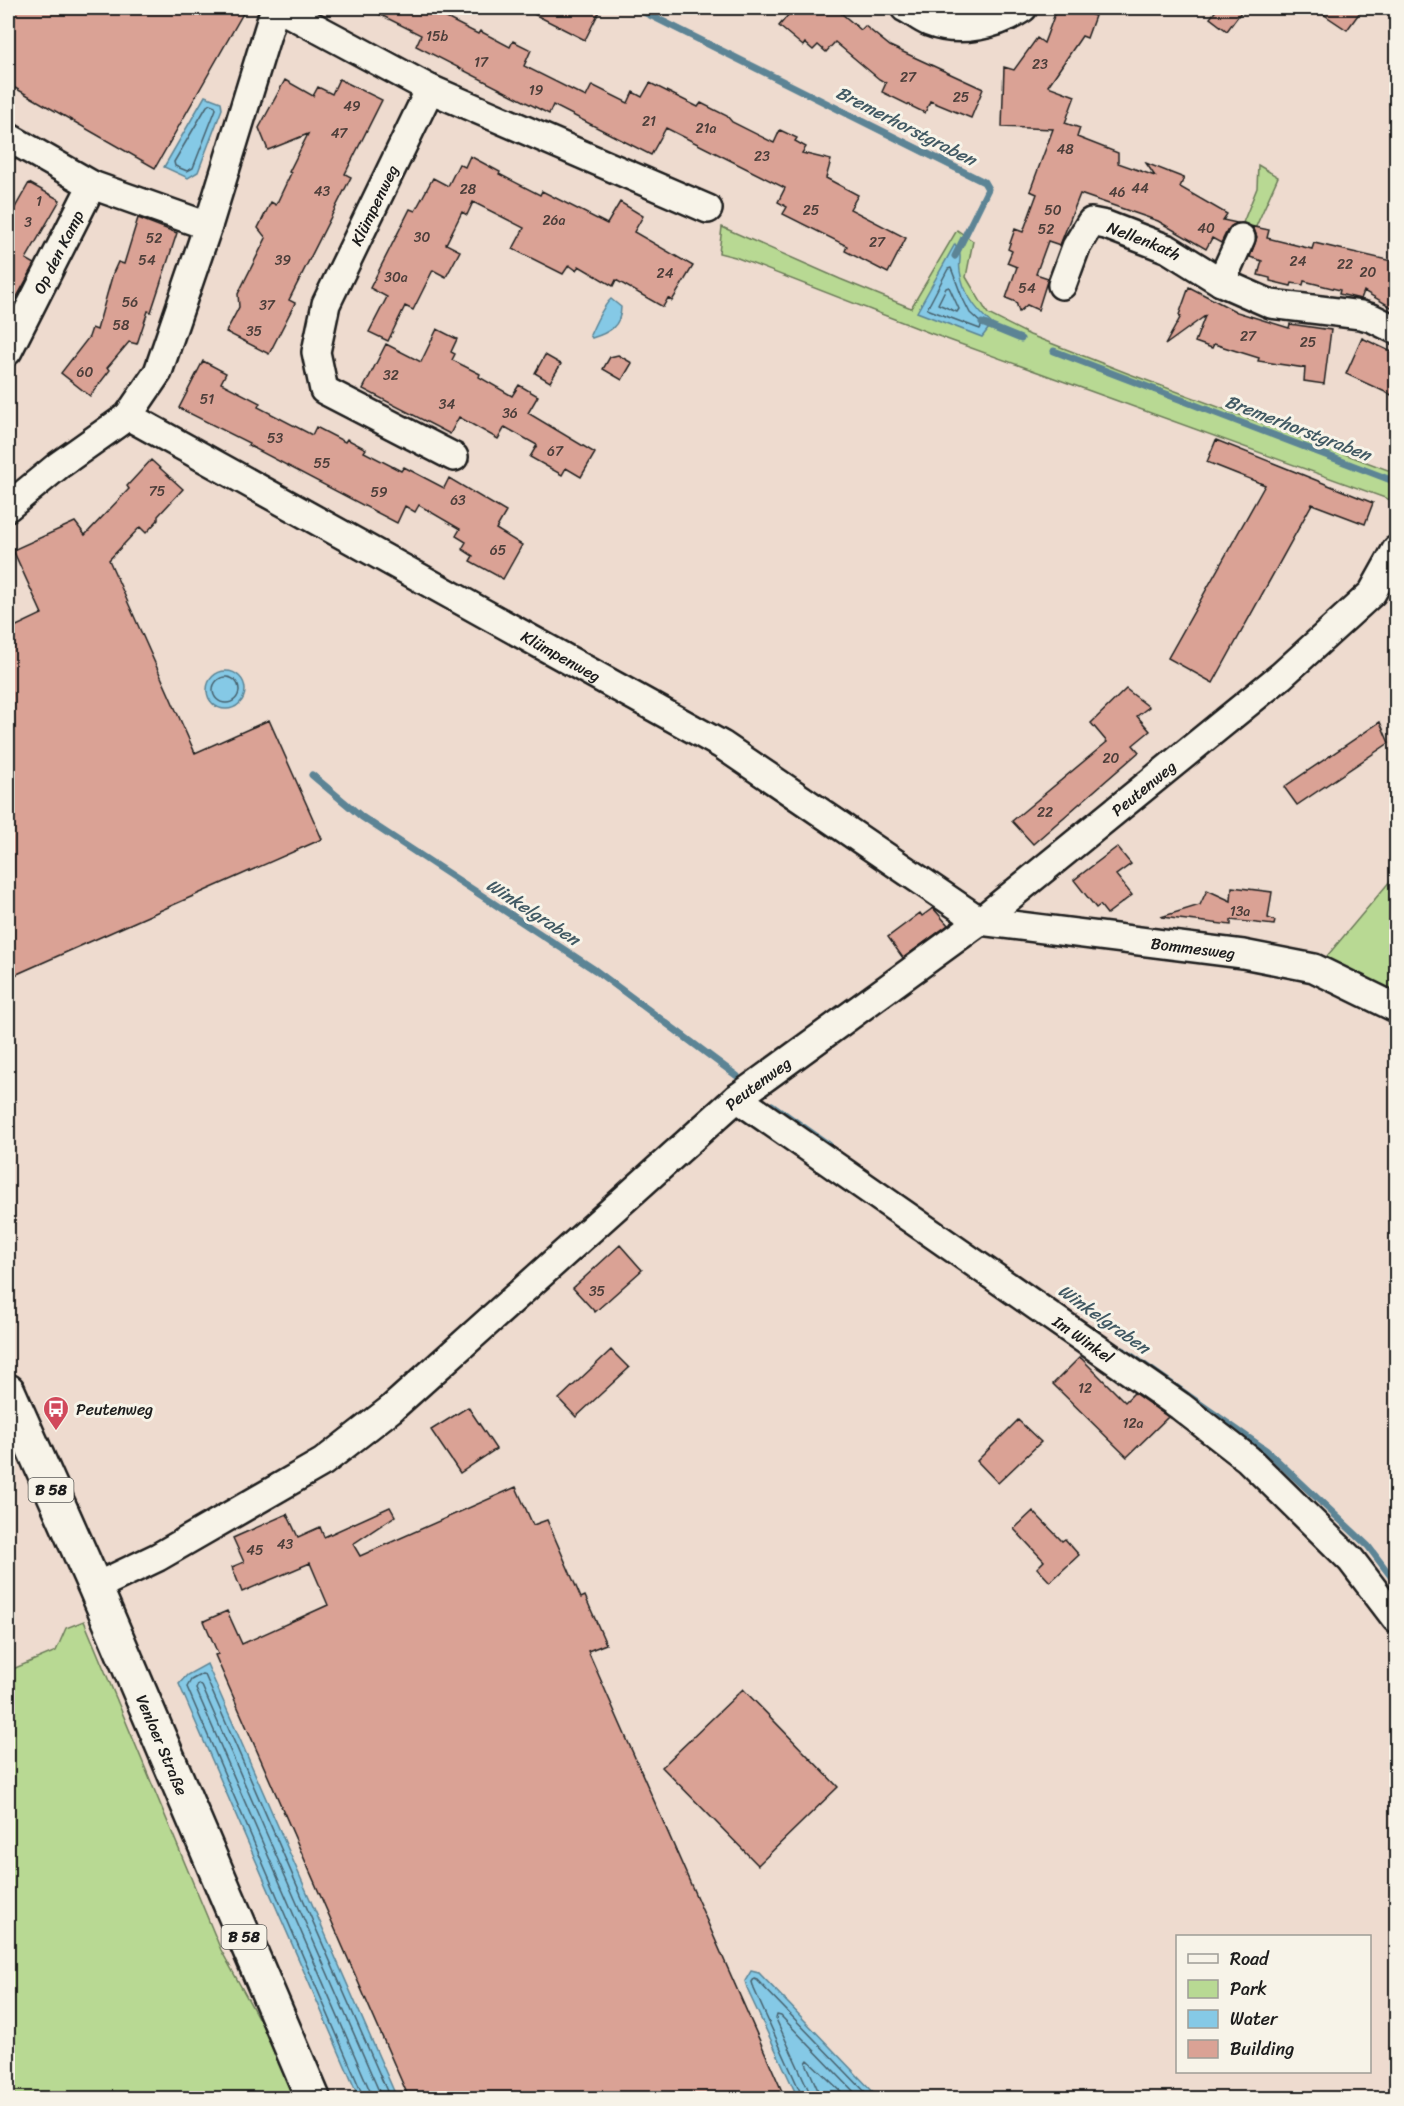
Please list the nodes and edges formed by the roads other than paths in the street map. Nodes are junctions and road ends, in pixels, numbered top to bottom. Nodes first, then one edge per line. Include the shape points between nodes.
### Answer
1 (277, 8) edge
2 (905, 8) edge
3 (1023, 8) edge
4 (430, 89) junction
5 (8, 137) edge
6 (92, 185) junction
7 (708, 209) dead end
8 (208, 226) junction
9 (1241, 238) dead end
10 (1221, 282) junction
11 (1062, 285) dead end
12 (1396, 330) edge
13 (8, 351) edge
14 (128, 416) junction
15 (454, 457) dead end
16 (8, 507) edge
17 (1396, 550) edge
18 (980, 921) junction
19 (1396, 1008) edge
20 (737, 1098) junction
21 (8, 1391) edge
22 (96, 1587) junction
23 (1396, 1619) edge
24 (313, 2098) edge

1 - 4 street
1 - 8 street
2 - 3 street via 930,22 960,27 991,23
4 - 7 street
4 - 15 street, Klümpenweg via 326,304 316,352 324,390
5 - 6 street
6 - 8 street
6 - 13 street, Op den Kamp
8 - 14 street via 158,372
9 - 10 street
10 - 11 street, Nellenkath via 1168,249 1091,222 1076,246
10 - 12 street, Nellenkath via 1271,304 1361,315
14 - 16 street
14 - 18 street, Klümpenweg via 722,745
17 - 18 street, Peutenweg via 1372,593 1281,676
18 - 19 street, Bommesweg via 1243,954 1314,968
18 - 20 street, Peutenweg
20 - 22 street, Peutenweg via 391,1409 323,1462 158,1557
20 - 23 street, Im Winkel via 1180,1406 1248,1459 1352,1560
21 - 22 main road, Venloer Straße / B 58
22 - 24 main road, Venloer Straße / B 58

